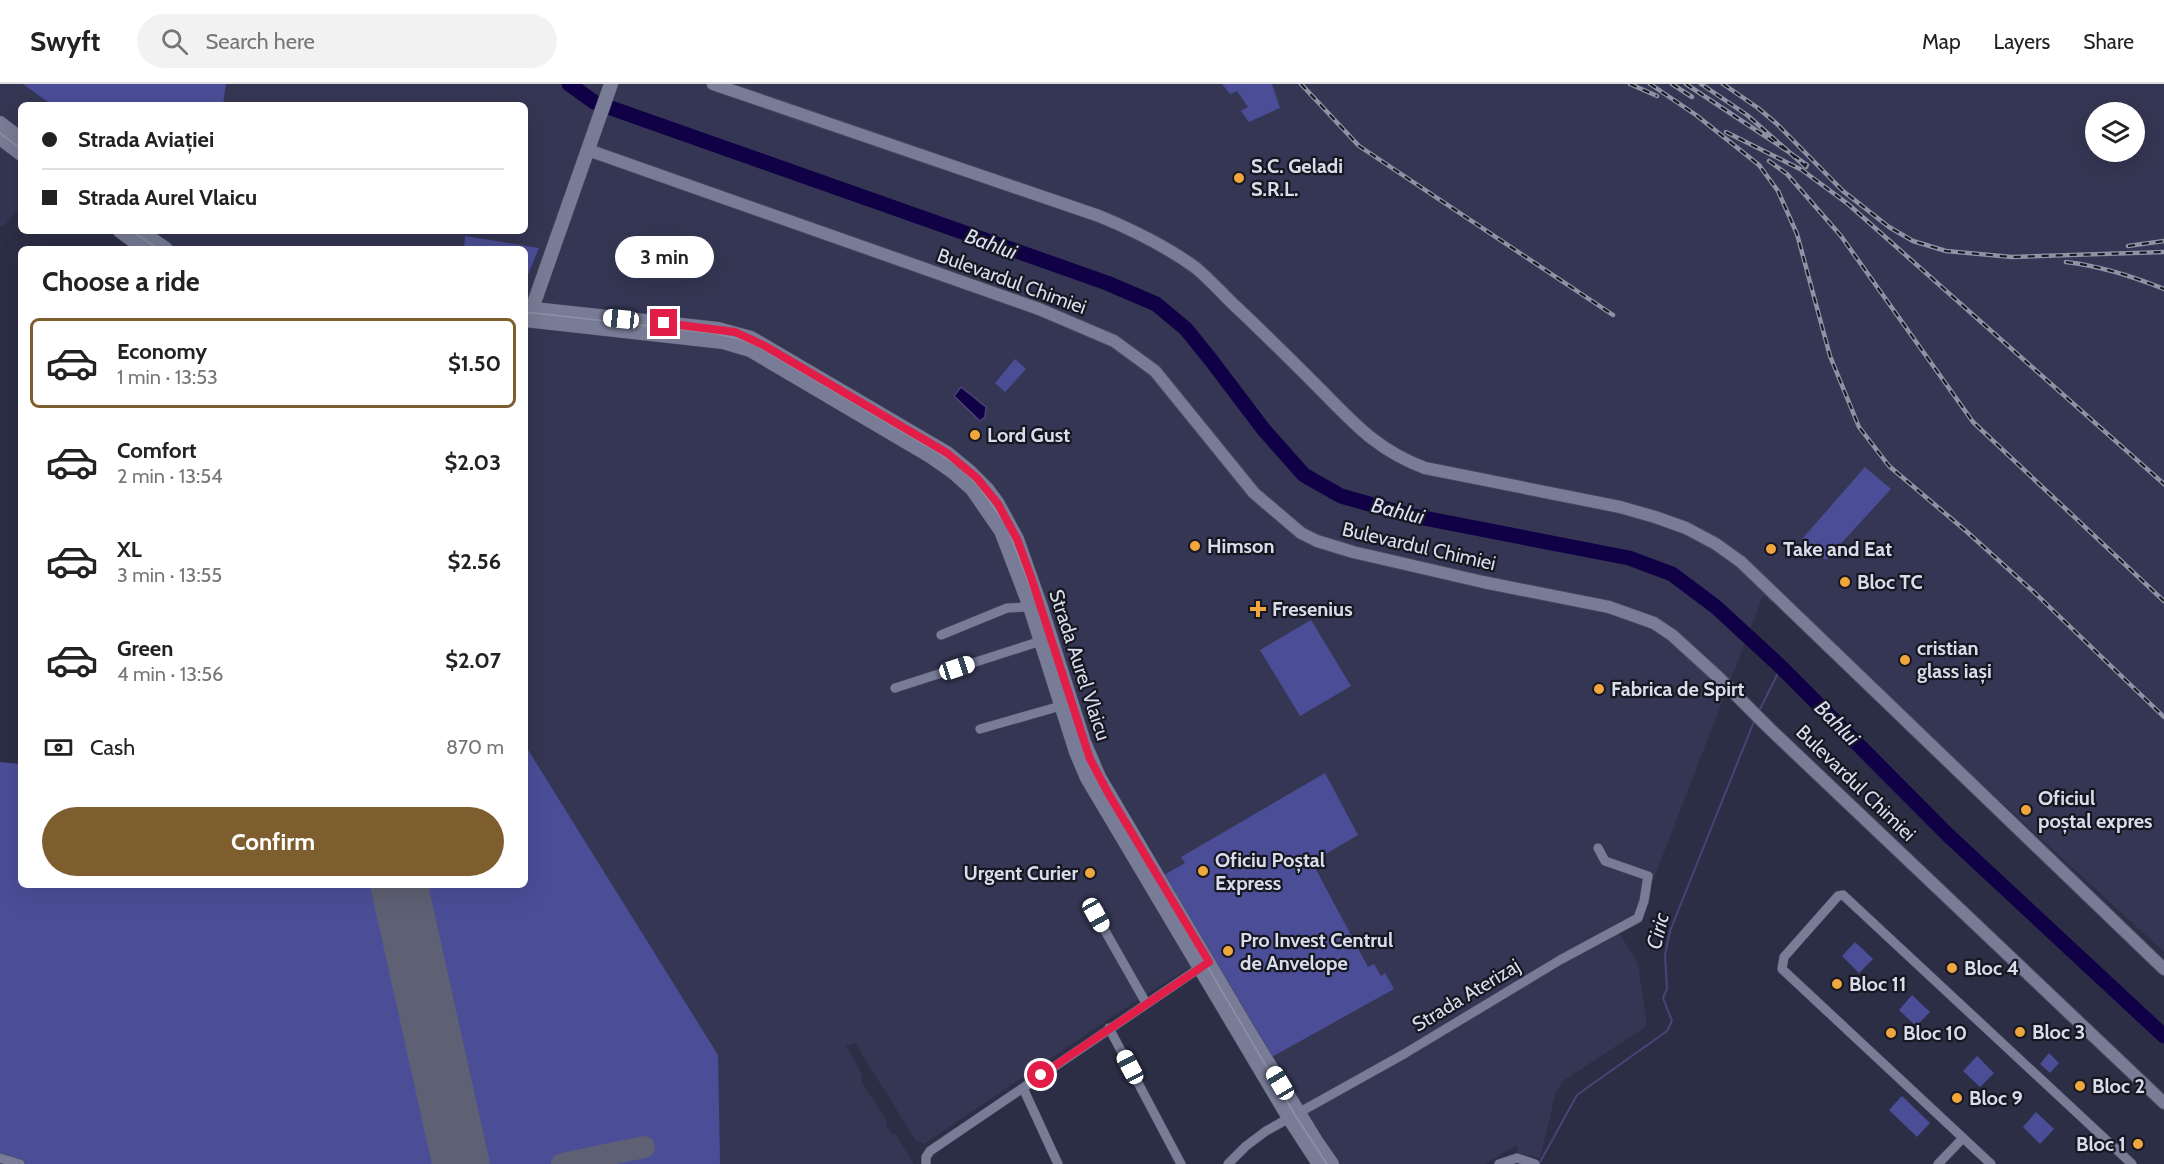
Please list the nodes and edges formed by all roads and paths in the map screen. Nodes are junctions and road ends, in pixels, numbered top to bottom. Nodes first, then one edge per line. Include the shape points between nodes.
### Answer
1 (610, 84) edge
2 (713, 84) edge
3 (0, 123) edge
4 (18, 137) edge
5 (0, 138) edge
6 (588, 150) junction
7 (18, 152) edge
8 (124, 234) edge
9 (144, 234) edge
10 (140, 246) edge
11 (162, 246) edge
12 (529, 314) edge
13 (1030, 607) junction
14 (941, 635) dead end
15 (1046, 639) junction
16 (895, 688) dead end
17 (1067, 705) junction
18 (980, 729) dead end
19 (1598, 848) dead end
20 (1099, 909) dead end
21 (1204, 965) junction
22 (2164, 969) edge
23 (1146, 1003) junction
24 (1109, 1028) junction
25 (1023, 1088) junction
26 (2164, 1103) edge
27 (1293, 1116) junction
28 (1963, 1138) junction
29 (0, 1158) edge
30 (1533, 1163) edge
31 (20, 1164) edge
32 (926, 1164) edge
33 (1058, 1164) edge
34 (1181, 1164) edge
35 (1228, 1164) edge
36 (1319, 1164) edge
37 (1332, 1164) edge
38 (1499, 1164) edge
39 (1938, 1164) edge
40 (1990, 1164) edge
41 (2132, 1164) edge

1 - 6 main road
2 - 22 street via 1136,231 1197,269 1360,430 1408,462 1620,507 1686,528 1716,544 1741,562
3 - 4 main road
5 - 7 main road
6 - 12 main road
6 - 26 street, Bulevardul Chimiei via 1039,309 1113,341 1155,371 1254,493 1301,533 1317,541 1484,582 1609,607 1654,623 1744,702
8 - 10 main road
9 - 11 main road
12 - 13 main road, Strada Aurel Vlaicu via 723,342 760,355 930,456 963,480 1001,531
12 - 15 main road, Strada Aurel Vlaicu via 718,329 751,338 947,453 977,478 1008,521 1031,577
13 - 14 street via 1007,608
13 - 15 main road, Strada Aurel Vlaicu
15 - 16 street
15 - 17 main road, Strada Aurel Vlaicu
17 - 18 street
17 - 21 main road, Strada Aurel Vlaicu via 1076,752 1087,778
19 - 27 street, Strada Aterizaj via 1605,861 1648,876 1638,918
20 - 23 street via 1096,915
21 - 23 street
21 - 27 main road, Strada Aurel Vlaicu
23 - 24 street
24 - 25 street
24 - 34 street
25 - 32 street via 930,1151
25 - 33 street
27 - 35 street, Strada Aterizaj via 1246,1146
27 - 36 main road, Strada Aurel Vlaicu
27 - 37 main road, Strada Aurel Vlaicu
28 - 39 street
28 - 40 street
28 - 41 street via 1782,969 1784,957 1838,896 1843,895
29 - 31 street
30 - 38 street via 1516,1158

